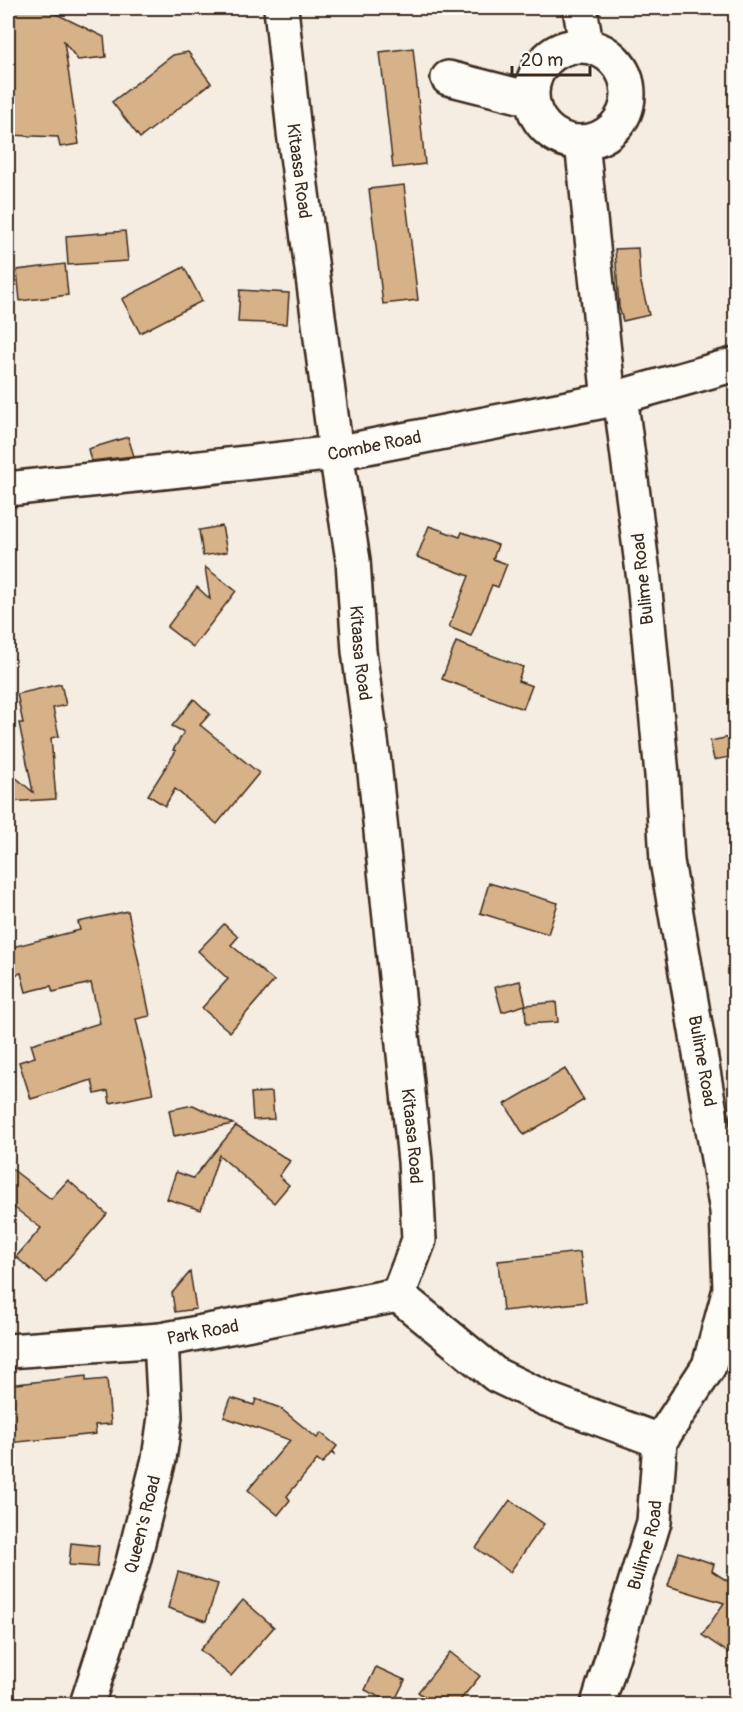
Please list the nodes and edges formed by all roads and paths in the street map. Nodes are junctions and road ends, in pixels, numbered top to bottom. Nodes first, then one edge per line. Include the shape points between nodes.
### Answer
1 (281, 8) edge
2 (580, 8) edge
3 (586, 45) junction
4 (448, 78) dead end
5 (531, 99) junction
6 (582, 142) junction
7 (735, 364) edge
8 (615, 398) junction
9 (336, 453) junction
10 (8, 489) edge
11 (398, 1295) junction
12 (161, 1340) junction
13 (8, 1351) edge
14 (660, 1441) junction
15 (87, 1704) edge
16 (598, 1704) edge

1 - 9 street, Kitaasa Road
2 - 3 street
3 - 5 street via 564,48 545,59 534,78
3 - 6 street via 608,54 624,72 629,96 622,118 605,135
4 - 5 street
5 - 6 street via 540,122 558,137
6 - 8 street, Bulime Road
7 - 8 street, Combe Road
8 - 9 street, Combe Road
8 - 14 street, Bulime Road via 645,580 668,861 727,1210 730,1289 723,1320 709,1366
9 - 10 street, Combe Road
9 - 11 street, Kitaasa Road via 354,560 359,651 415,1161 419,1240
11 - 12 street, Park Road
11 - 14 street via 496,1375 546,1399
12 - 13 street, Park Road
12 - 15 street, Queen's Road via 165,1417 159,1459 134,1562
14 - 16 street, Bulime Road via 654,1522

